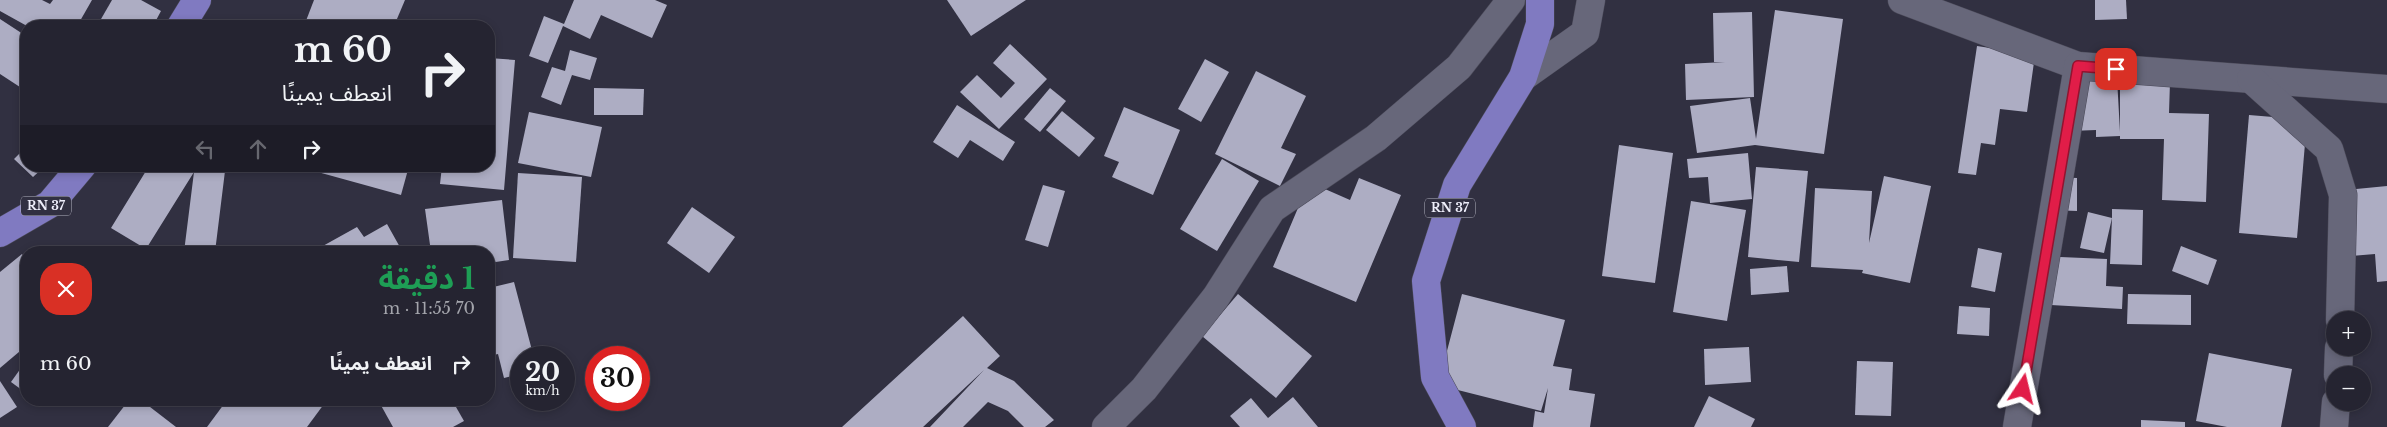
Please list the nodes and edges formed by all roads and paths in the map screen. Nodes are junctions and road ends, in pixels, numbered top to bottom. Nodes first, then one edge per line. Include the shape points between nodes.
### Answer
1 (197, 0) edge
2 (1511, 0) edge
3 (1540, 0) edge
4 (1591, 0) edge
5 (1902, 0) edge
6 (185, 20) edge
7 (2078, 66) junction
8 (1523, 77) junction
9 (2250, 79) junction
10 (2387, 89) edge
11 (77, 172) edge
12 (0, 233) edge
13 (2340, 311) edge
14 (2335, 411) edge
15 (1106, 427) edge
16 (1462, 427) edge
17 (2017, 427) edge
18 (2334, 427) edge

1 - 6 main road
2 - 15 street via 1459,67 1376,138 1272,209 1216,297 1144,389
3 - 8 main road, RN 37 via 1540,24
4 - 8 street via 1585,33
5 - 7 street
7 - 9 street
7 - 17 street
8 - 16 main road, RN 37 via 1457,185 1426,281 1435,376
9 - 10 street
9 - 13 street via 2329,149 2343,195
11 - 12 main road, RN 37 via 50,204
14 - 18 street

